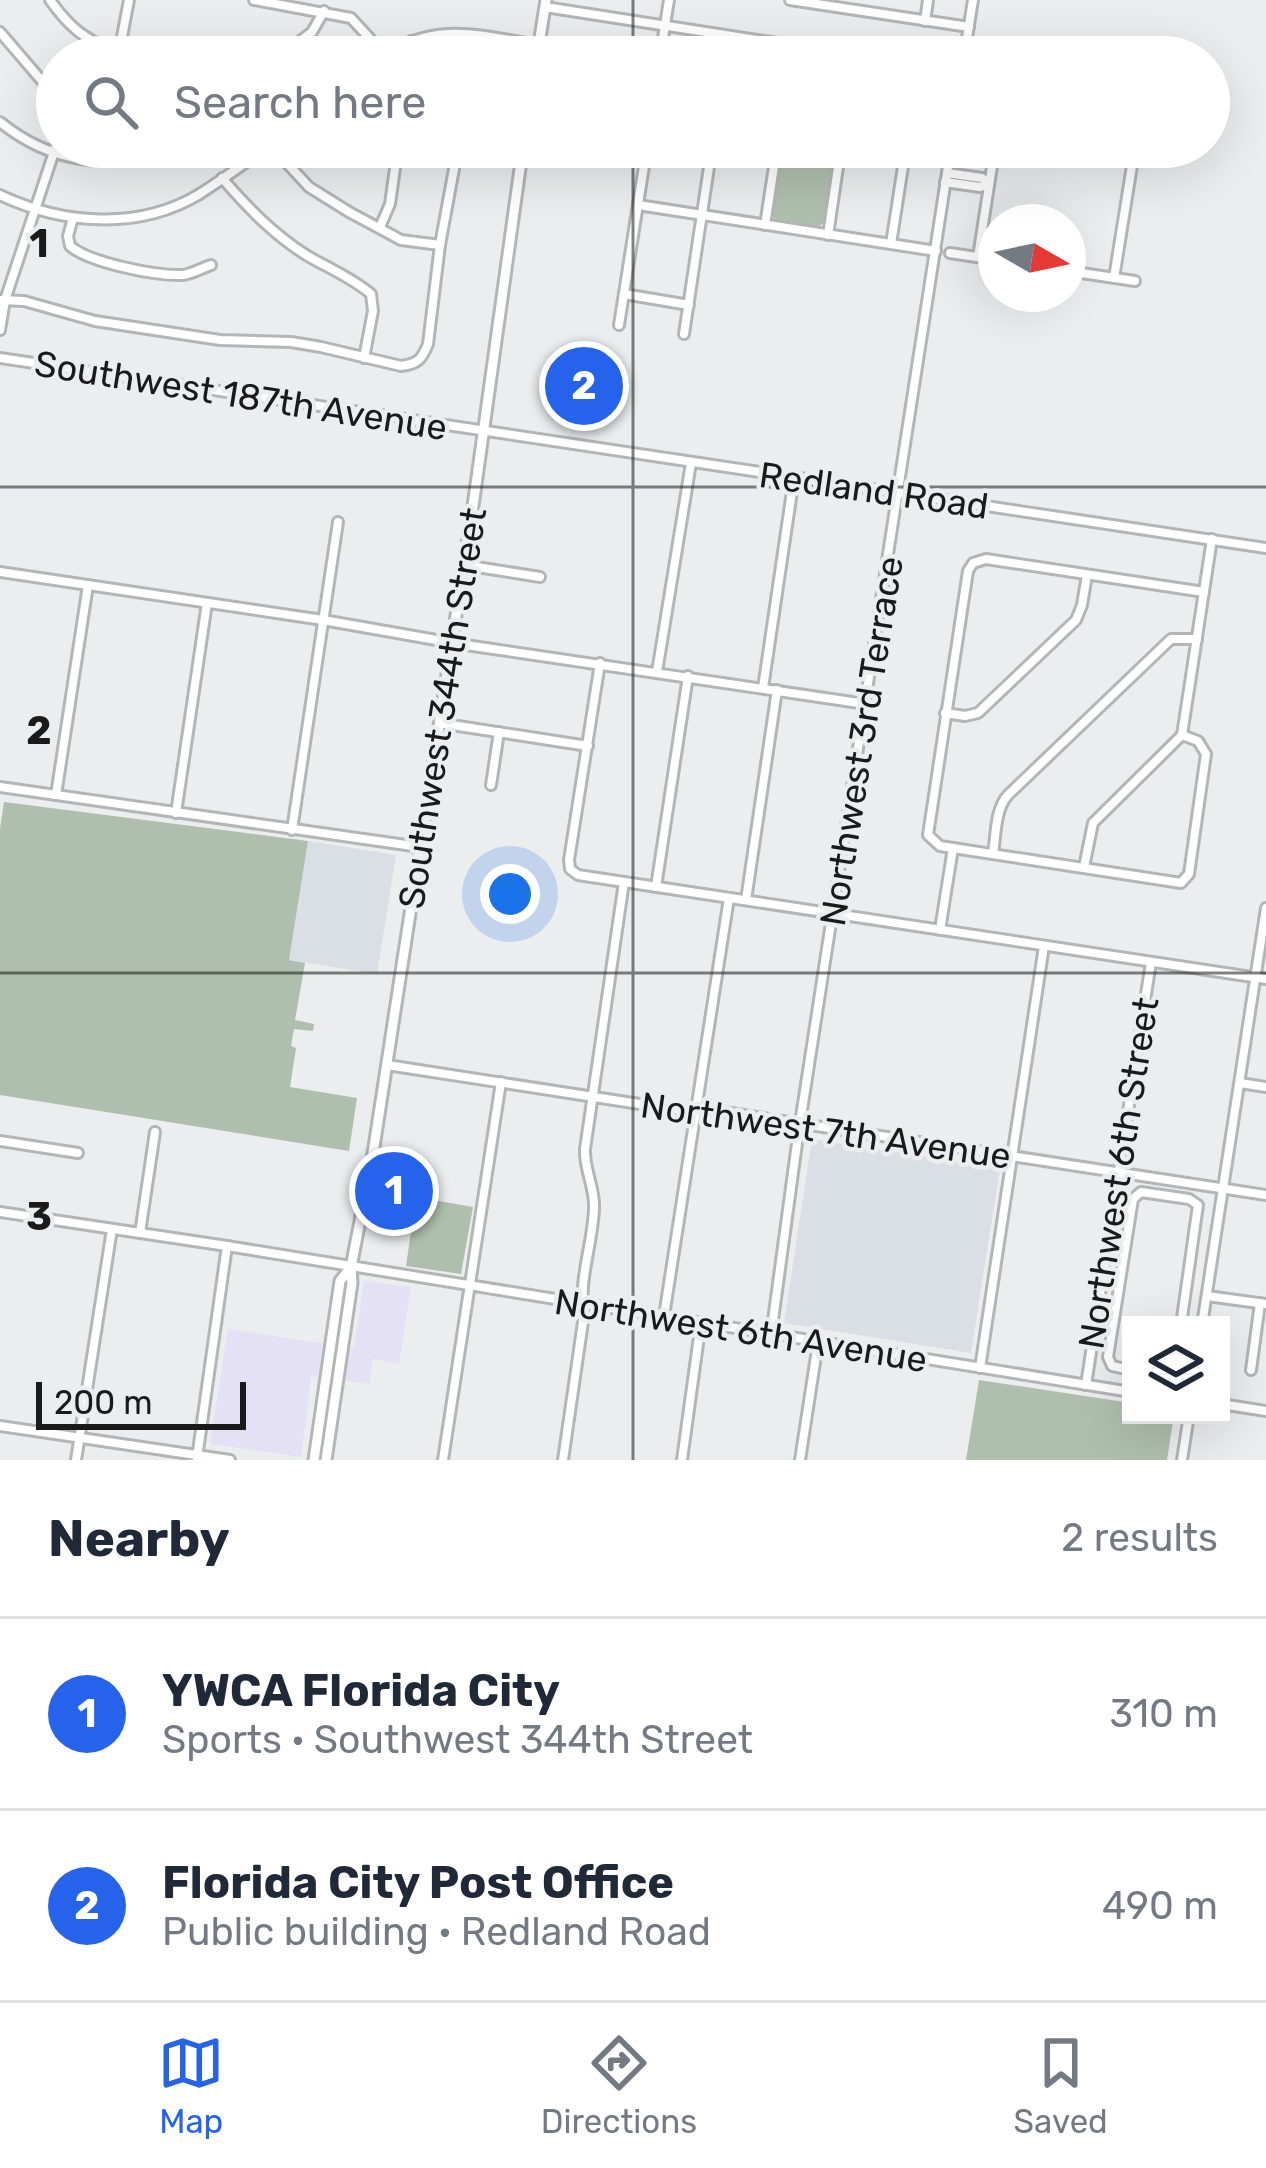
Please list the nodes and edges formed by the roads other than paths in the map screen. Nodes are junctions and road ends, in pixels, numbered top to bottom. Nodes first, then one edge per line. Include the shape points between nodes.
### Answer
1 (50, 0) edge
2 (129, 0) edge
3 (254, 0) edge
4 (669, 0) edge
5 (796, 0) edge
6 (928, 0) edge
7 (973, 0) edge
8 (545, 4) edge
9 (862, 6) edge
10 (324, 11) junction
11 (925, 21) junction
12 (665, 26) junction
13 (969, 28) junction
14 (0, 32) edge
15 (84, 36) edge
16 (122, 36) edge
17 (307, 36) edge
18 (366, 36) edge
19 (428, 36) edge
20 (470, 36) edge
21 (540, 36) edge
22 (663, 36) edge
23 (730, 36) edge
24 (968, 36) edge
25 (36, 74) edge
26 (0, 122) edge
27 (36, 146) edge
28 (48, 168) edge
29 (237, 168) edge
30 (290, 168) edge
31 (395, 168) edge
32 (454, 168) edge
33 (521, 168) edge
34 (643, 168) edge
35 (709, 168) edge
36 (774, 168) edge
37 (839, 168) edge
38 (903, 168) edge
39 (948, 168) edge
40 (991, 168) edge
41 (1132, 168) edge
42 (946, 177) junction
43 (222, 178) junction
44 (989, 184) junction
45 (0, 195) edge
46 (986, 204) edge
47 (638, 205) junction
48 (35, 209) junction
49 (702, 215) junction
50 (73, 218) junction
51 (765, 225) junction
52 (380, 227) junction
53 (828, 235) junction
54 (891, 244) junction
55 (440, 245) junction
56 (936, 251) junction
57 (950, 253) dead end
58 (978, 257) edge
59 (211, 265) dead end
60 (1086, 274) edge
61 (1114, 278) junction
62 (1135, 281) dead end
63 (624, 294) junction
64 (2, 300) edge
65 (688, 304) junction
66 (619, 325) dead end
67 (0, 330) edge
68 (684, 334) dead end
69 (0, 358) edge
70 (364, 358) junction
71 (483, 431) junction
72 (691, 463) junction
73 (794, 478) junction
74 (898, 494) junction
75 (338, 522) dead end
76 (1212, 539) junction
77 (1266, 548) edge
78 (464, 565) junction
79 (0, 572) edge
80 (1087, 575) junction
81 (540, 577) dead end
82 (88, 585) junction
83 (1204, 592) junction
84 (207, 603) junction
85 (323, 620) junction
86 (1197, 639) junction
87 (452, 643) junction
88 (600, 663) junction
89 (657, 672) junction
90 (688, 676) junction
91 (763, 688) junction
92 (777, 690) junction
93 (866, 704) junction
94 (945, 713) junction
95 (439, 723) junction
96 (499, 732) junction
97 (1183, 735) junction
98 (587, 746) junction
99 (491, 785) dead end
100 (0, 787) edge
101 (56, 795) junction
102 (176, 813) junction
103 (292, 830) junction
104 (420, 848) junction
105 (953, 848) junction
106 (992, 854) junction
107 (1084, 867) junction
108 (624, 882) junction
109 (656, 887) junction
110 (729, 898) junction
111 (746, 900) junction
112 (1266, 908) edge
113 (834, 914) junction
114 (940, 930) junction
115 (1045, 946) junction
116 (1150, 962) junction
117 (1261, 978) edge
118 (387, 1065) junction
119 (501, 1082) junction
120 (1240, 1083) junction
121 (1266, 1087) edge
122 (593, 1097) junction
123 (696, 1110) junction
124 (801, 1123) junction
125 (155, 1132) dead end
126 (0, 1141) edge
127 (78, 1153) dead end
128 (1013, 1156) junction
129 (1118, 1171) junction
130 (1224, 1188) junction
131 (1266, 1195) edge
132 (1112, 1211) junction
133 (0, 1212) edge
134 (1130, 1214) junction
135 (112, 1229) junction
136 (140, 1233) junction
137 (227, 1246) junction
138 (351, 1267) junction
139 (468, 1286) junction
140 (1207, 1296) junction
141 (582, 1304) junction
142 (1263, 1304) edge
143 (664, 1316) junction
144 (1182, 1316) edge
145 (1204, 1316) edge
146 (701, 1322) junction
147 (771, 1335) junction
148 (1092, 1340) junction
149 (818, 1342) junction
150 (1110, 1343) junction
151 (980, 1368) junction
152 (1122, 1369) edge
153 (1251, 1370) dead end
154 (1086, 1384) junction
155 (1122, 1390) edge
156 (1230, 1405) edge
157 (1266, 1411) edge
158 (1188, 1424) edge
159 (0, 1426) edge
160 (80, 1437) junction
161 (197, 1458) edge
162 (76, 1460) edge
163 (230, 1460) edge
164 (314, 1460) edge
165 (326, 1460) edge
166 (443, 1460) edge
167 (562, 1460) edge
168 (682, 1460) edge
169 (800, 1460) edge
170 (1182, 1460) edge

1 - 15 street
2 - 16 street
3 - 10 street
4 - 12 street
5 - 9 street
6 - 11 street
7 - 13 street
8 - 12 street
8 - 21 main road
9 - 11 street
10 - 17 street
10 - 18 street via 351,18
11 - 13 street
12 - 22 street
12 - 23 street
13 - 24 street
14 - 25 street
19 - 20 street
26 - 27 street
28 - 48 street
29 - 43 street
30 - 52 street
31 - 52 street
32 - 55 street
33 - 71 main road, Southwest 344th Street
34 - 47 street
35 - 49 street
36 - 51 street
37 - 53 street
38 - 54 street
39 - 42 street, Northwest 3rd Terrace
40 - 44 street
41 - 61 street
42 - 44 street
42 - 56 street, Northwest 3rd Terrace
43 - 50 street via 156,212
43 - 70 street via 269,229 371,294
44 - 46 street
45 - 48 street
47 - 49 street
47 - 63 street
48 - 50 street
48 - 64 street
49 - 51 street
49 - 65 street
50 - 59 street via 70,246 105,264 187,275
51 - 53 street
52 - 55 street via 401,240
53 - 54 street
54 - 56 street
55 - 70 street via 422,359 401,366
56 - 74 street, Northwest 3rd Terrace
57 - 58 street
60 - 61 street
61 - 62 street
63 - 65 street
63 - 66 street
64 - 67 street
64 - 70 street via 95,321 292,342
65 - 68 street
69 - 71 street, Southwest 187th Avenue
71 - 72 street, Redland Road
71 - 78 main road, Southwest 344th Street
72 - 73 street, Redland Road
72 - 89 street
73 - 74 street, Redland Road
73 - 91 street
74 - 76 street, Redland Road
74 - 93 street, Northwest 3rd Terrace
75 - 85 street
76 - 77 street, Redland Road
76 - 83 street
78 - 81 street
78 - 87 main road, Southwest 344th Street
79 - 82 street
80 - 83 street
80 - 94 street via 1076,620 978,713
80 - 94 street via 973,563
82 - 84 street
82 - 101 street
83 - 86 street
84 - 85 street
84 - 102 street
85 - 87 street
85 - 103 street
86 - 97 street
86 - 106 street via 1171,639 1007,795
87 - 88 street
87 - 95 main road, Southwest 344th Street
88 - 89 street
88 - 98 street
89 - 90 street
90 - 91 street
90 - 109 street
91 - 92 street
92 - 93 street
92 - 111 street
93 - 113 street, Northwest 3rd Terrace
94 - 105 street via 928,827 930,839
95 - 96 street
95 - 104 main road, Southwest 344th Street
96 - 98 street
96 - 99 street
97 - 107 street via 1094,824
97 - 107 street via 1206,754 1189,874 1181,883
98 - 108 street via 569,860 580,876
100 - 101 street
101 - 102 street
102 - 103 street
103 - 104 street
104 - 118 main road, Southwest 344th Street
105 - 106 street
105 - 114 street
106 - 107 street
108 - 109 street
108 - 122 street
109 - 110 street
110 - 111 street
110 - 123 street
111 - 113 street
112 - 117 street
113 - 114 street
113 - 124 street, Northwest 3rd Terrace
114 - 115 street
115 - 116 street
115 - 128 street
116 - 117 street
116 - 129 street, Northwest 6th Street
117 - 120 street
118 - 119 street, Northwest 7th Avenue
118 - 138 main road, Southwest 344th Street
119 - 122 street, Northwest 7th Avenue
119 - 139 street
120 - 121 street
120 - 130 street
122 - 123 street, Northwest 7th Avenue
122 - 141 street via 585,1162 595,1207
123 - 124 street, Northwest 7th Avenue
123 - 143 street
124 - 128 street, Northwest 7th Avenue
124 - 147 street, Northwest 3rd Terrace
125 - 136 street
126 - 127 street
128 - 129 street, Northwest 7th Avenue
128 - 151 street
129 - 130 street, Northwest 7th Avenue
129 - 132 street, Northwest 6th Street
130 - 131 street, Northwest 7th Avenue
130 - 140 street
132 - 134 street
132 - 148 street, Northwest 6th Street
133 - 135 street, Northwest 6th Avenue
134 - 144 street via 1141,1192 1198,1205
134 - 150 street
135 - 136 street, Northwest 6th Avenue
135 - 160 street
136 - 137 street, Northwest 6th Avenue
137 - 138 street, Northwest 6th Avenue
137 - 161 street
138 - 139 street, Northwest 6th Avenue
138 - 164 main road, Southwest 344th Street via 340,1281
138 - 165 main road, Southwest 344th Street
139 - 141 street, Northwest 6th Avenue
139 - 166 street
140 - 142 street
140 - 145 street
141 - 143 street, Northwest 6th Avenue
141 - 167 street
142 - 153 street
143 - 146 street, Northwest 6th Avenue
146 - 147 street, Northwest 6th Avenue
146 - 168 street
147 - 149 street, Northwest 6th Avenue
148 - 150 street
148 - 154 street, Northwest 6th Street
149 - 151 street, Northwest 6th Avenue
149 - 169 street
150 - 152 street via 1109,1363
151 - 154 street, Northwest 6th Avenue
154 - 155 street, Northwest 6th Avenue
156 - 157 street
158 - 170 street
159 - 160 street
160 - 161 street
160 - 162 street
161 - 163 street

